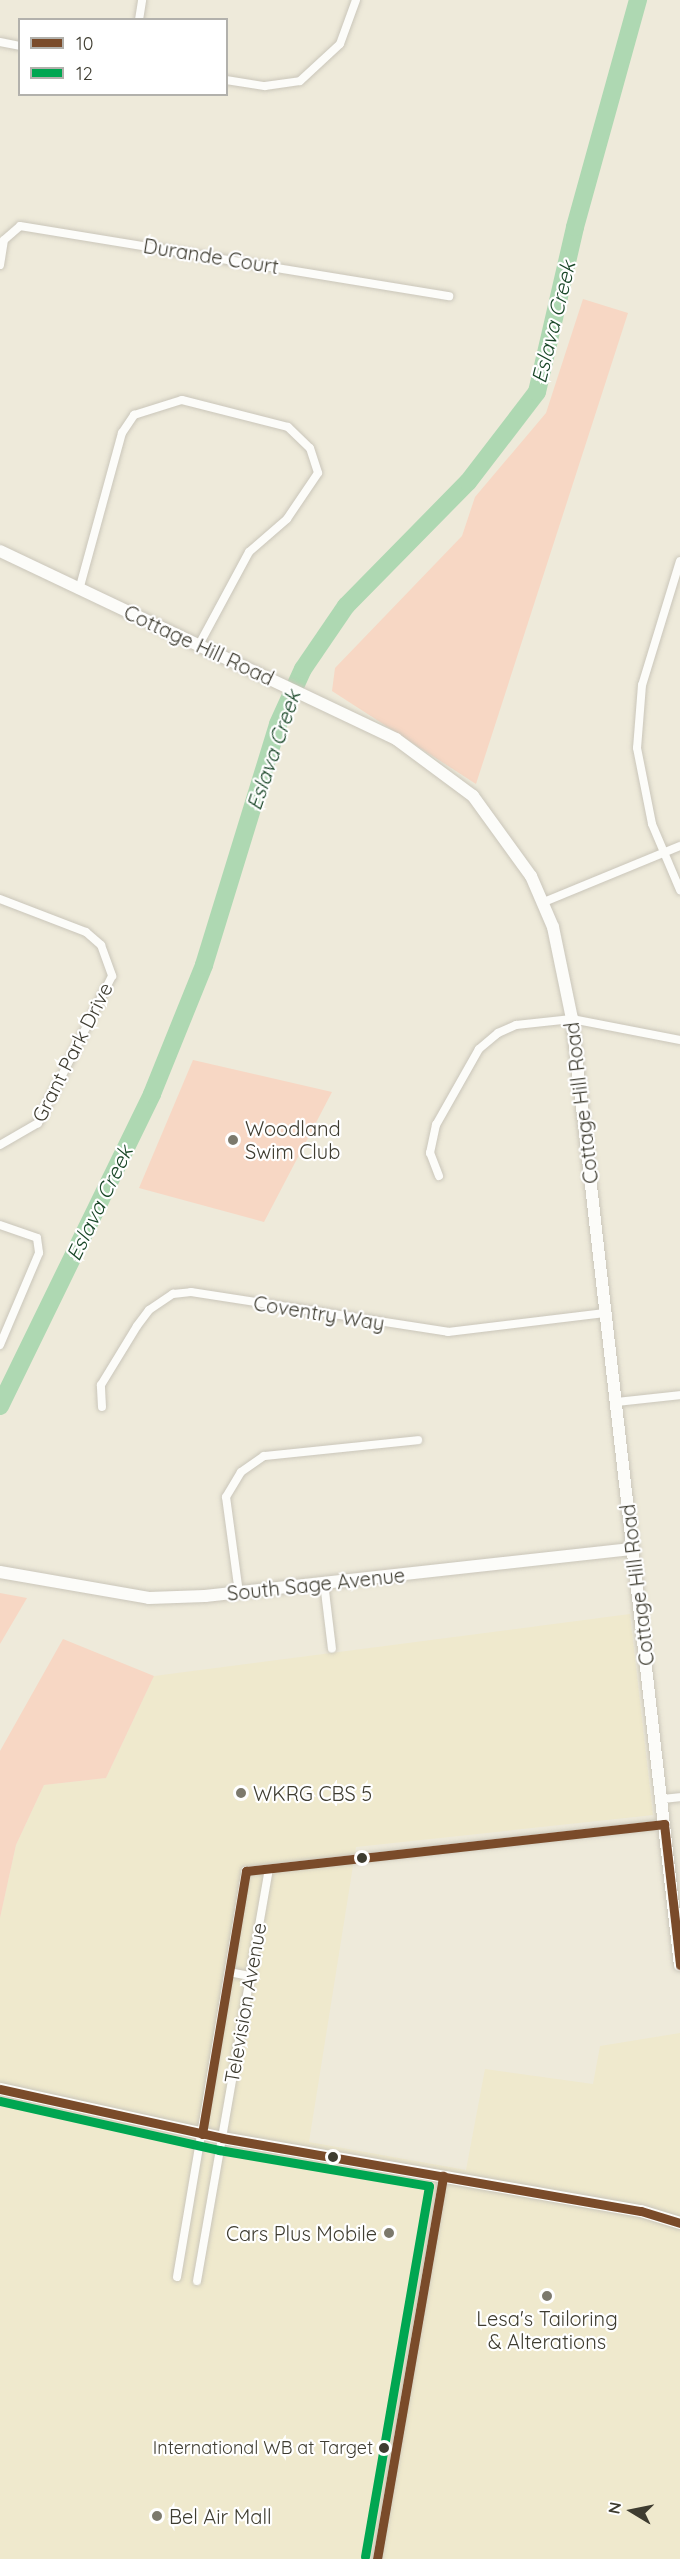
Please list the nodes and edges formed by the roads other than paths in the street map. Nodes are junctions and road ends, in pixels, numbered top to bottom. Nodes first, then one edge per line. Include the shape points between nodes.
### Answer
1 (142, 0) edge
2 (356, 0) edge
3 (139, 18) edge
4 (0, 42) edge
5 (18, 46) edge
6 (228, 80) edge
7 (0, 265) edge
8 (449, 296) dead end
9 (0, 551) edge
10 (680, 561) edge
11 (79, 590) junction
12 (200, 643) junction
13 (680, 846) edge
14 (662, 853) junction
15 (680, 890) edge
16 (0, 899) edge
17 (544, 902) junction
18 (572, 1019) junction
19 (680, 1040) edge
20 (0, 1145) edge
21 (439, 1176) dead end
22 (0, 1225) edge
23 (605, 1313) junction
24 (0, 1345) edge
25 (680, 1395) edge
26 (616, 1402) junction
27 (102, 1407) dead end
28 (418, 1440) dead end
29 (633, 1549) junction
30 (0, 1572) edge
31 (324, 1583) junction
32 (239, 1593) junction
33 (332, 1648) dead end
34 (680, 1797) edge
35 (662, 1799) junction
36 (664, 1824) junction
37 (269, 1869) junction
38 (680, 1965) edge
39 (229, 1972) junction
40 (250, 1976) junction
41 (0, 2089) edge
42 (202, 2134) junction
43 (222, 2138) junction
44 (443, 2176) junction
45 (676, 2219) edge
46 (177, 2277) dead end
47 (197, 2281) dead end
48 (377, 2559) edge

1 - 3 street
2 - 6 street via 350,27 329,59 300,81 283,86
4 - 5 street
7 - 8 street, Durande Court via 4,240 20,226
9 - 11 street, Cottage Hill Road
10 - 14 street via 642,685 637,723 639,773
11 - 12 street, Cottage Hill Road
11 - 12 street via 122,433 134,415 182,400 288,427 301,436 318,473 302,498 249,552
12 - 17 street, Cottage Hill Road via 396,739 473,796 496,823
13 - 14 street
14 - 15 street
14 - 17 street
16 - 20 street, Grant Park Drive via 86,932 101,945 112,976 38,1124
17 - 18 street, Cottage Hill Road
18 - 19 street
18 - 21 street via 516,1025 479,1049 436,1125 430,1153
18 - 23 street, Cottage Hill Road
22 - 24 street via 37,1238 39,1253
23 - 26 street, Cottage Hill Road
23 - 27 street, Coventry Way via 448,1332 191,1292 173,1294 149,1310 137,1326 102,1385
25 - 26 street
26 - 29 street, Cottage Hill Road
28 - 32 street via 264,1456 241,1472 226,1497
29 - 31 street, South Sage Avenue
29 - 35 street, Cottage Hill Road
30 - 32 street, South Sage Avenue via 149,1598
31 - 32 street, South Sage Avenue
31 - 33 street
34 - 35 street
35 - 36 street, Cottage Hill Road
36 - 37 street
36 - 38 street, Cottage Hill Road
37 - 39 street, Television Avenue via 246,1871
37 - 40 street, Television Avenue
39 - 40 street
39 - 42 street, Television Avenue
40 - 43 street, Television Avenue
41 - 42 street
42 - 43 street
42 - 46 street, Television Avenue
43 - 44 street
43 - 47 street, Television Avenue
44 - 45 street
44 - 48 street

